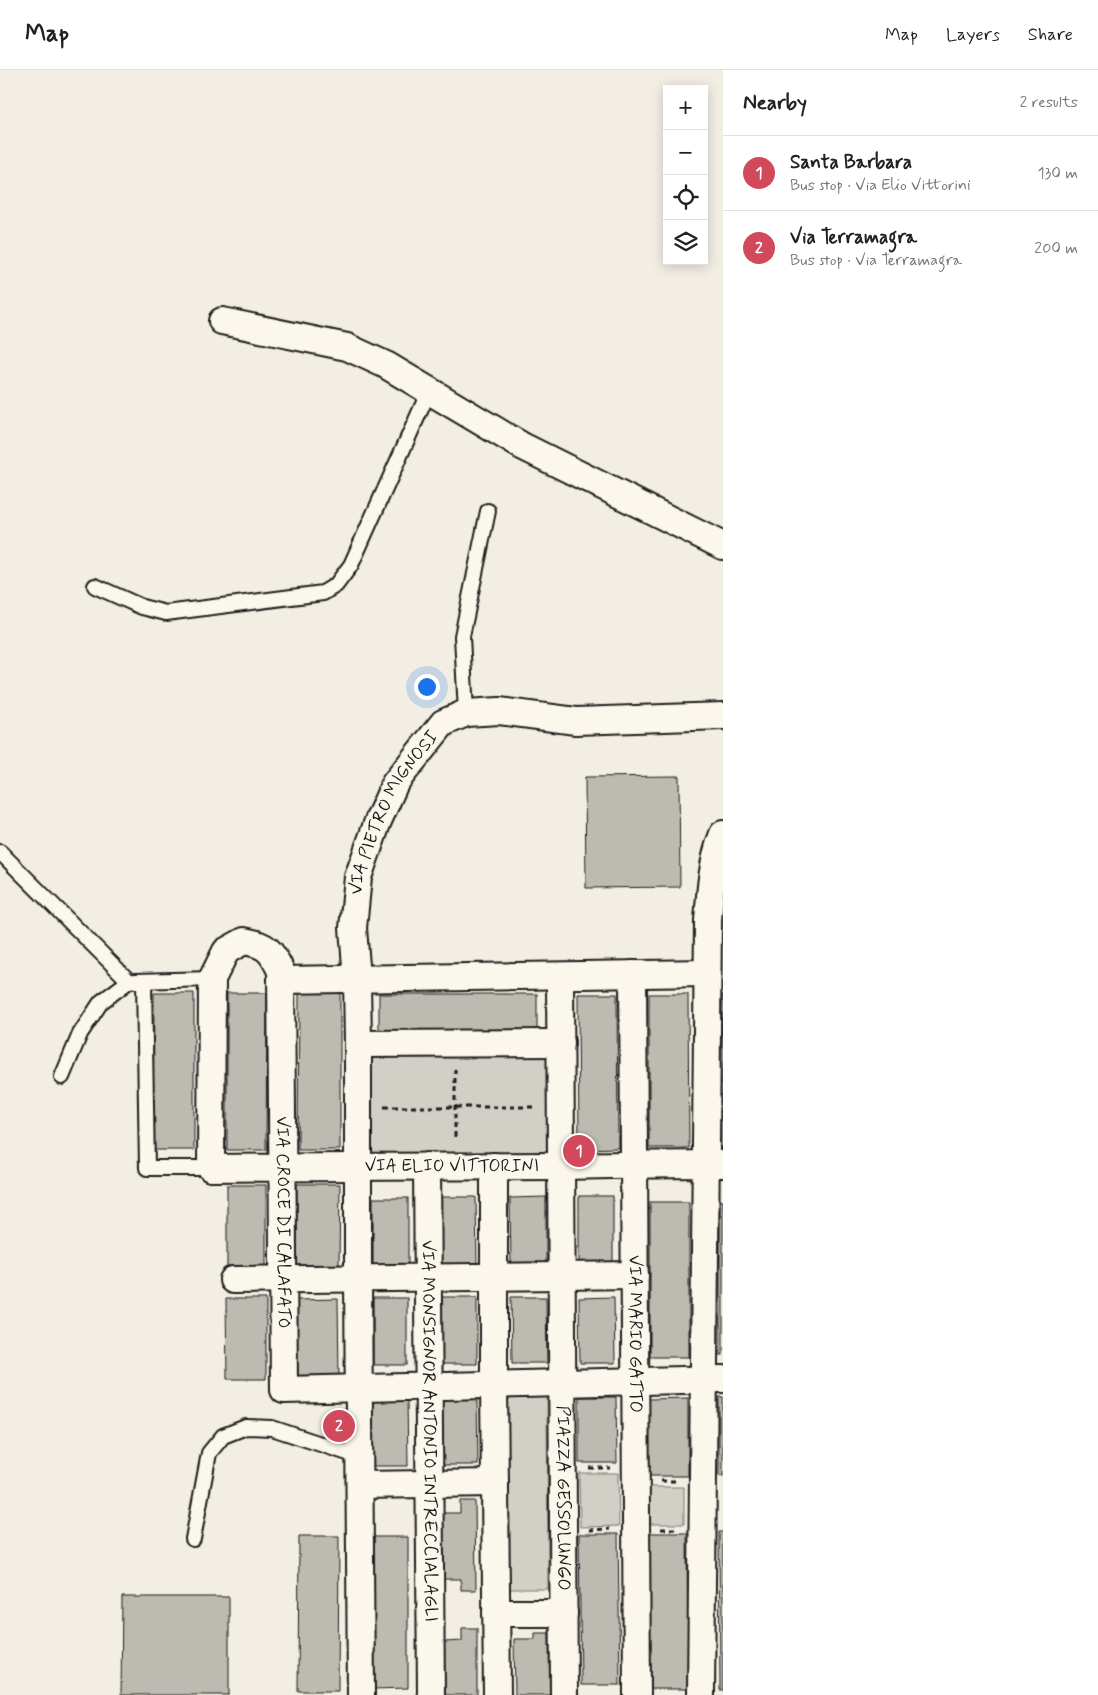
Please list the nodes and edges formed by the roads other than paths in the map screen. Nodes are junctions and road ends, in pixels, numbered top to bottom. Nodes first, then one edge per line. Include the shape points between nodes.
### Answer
1 (222, 321) dead end
2 (429, 391) junction
3 (488, 511) dead end
4 (723, 546) edge
5 (95, 586) dead end
6 (466, 713) junction
7 (723, 716) edge
8 (723, 834) edge
9 (0, 852) edge
10 (715, 921) edge
11 (707, 973) junction
12 (633, 974) junction
13 (560, 976) junction
14 (357, 979) junction
15 (212, 980) junction
16 (281, 980) junction
17 (129, 981) junction
18 (144, 981) junction
19 (561, 1043) junction
20 (358, 1044) junction
21 (62, 1077) dead end
22 (714, 1164) edge
23 (634, 1165) junction
24 (359, 1166) junction
25 (428, 1166) junction
26 (494, 1166) junction
27 (562, 1166) junction
28 (283, 1167) junction
29 (211, 1168) junction
30 (635, 1275) junction
31 (562, 1276) junction
32 (494, 1277) junction
33 (428, 1278) junction
34 (358, 1279) junction
35 (233, 1280) dead end
36 (283, 1280) junction
37 (713, 1379) edge
38 (635, 1381) junction
39 (562, 1383) junction
40 (494, 1384) junction
41 (428, 1386) junction
42 (360, 1388) junction
43 (360, 1457) junction
44 (495, 1483) junction
45 (430, 1484) junction
46 (360, 1485) junction
47 (193, 1539) dead end
48 (496, 1613) junction
49 (564, 1613) junction
50 (361, 1695) edge
51 (431, 1695) edge
52 (497, 1695) edge
53 (564, 1695) edge
54 (637, 1695) edge
55 (701, 1695) edge

1 - 2 street via 347,347 386,365
2 - 4 street via 522,446
2 - 5 lane via 351,565 336,585 323,593 166,613 142,607
3 - 6 lane via 462,636
6 - 7 street, VIA PIETRO MIGNOSI via 499,710 576,721
6 - 14 street, VIA PIETRO MIGNOSI via 443,724 396,782 378,821 358,877 353,928
8 - 10 street via 711,885
9 - 17 lane
10 - 11 street
11 - 12 street
11 - 22 street
12 - 13 street
12 - 23 street, VIA MARIO GATTO
13 - 14 street
13 - 19 street, PIAZZA GESSOLUNGO
14 - 16 street
14 - 20 street, VIA PIETRO MIGNOSI
15 - 16 street, VIA CROCE DI CALAFATO via 226,951 244,941 258,943 273,954 281,971
15 - 18 lane
15 - 29 street
16 - 28 street, VIA CROCE DI CALAFATO
17 - 18 lane
17 - 21 lane via 101,1002 80,1034
18 - 29 lane via 148,1168
19 - 20 street
19 - 27 street, PIAZZA GESSOLUNGO
20 - 24 street, VIA PIETRO MIGNOSI
22 - 23 street, VIA ELIO VITTORINI
22 - 37 street
23 - 27 street, VIA ELIO VITTORINI
23 - 30 street, VIA MARIO GATTO
24 - 25 street, VIA ELIO VITTORINI
24 - 28 street, VIA ELIO VITTORINI
24 - 34 street, VIA PIETRO MIGNOSI
25 - 26 street, VIA ELIO VITTORINI
25 - 33 street, VIA MONSIGNOR ANTONIO INTRECCIALAGLI
26 - 27 street, VIA ELIO VITTORINI
26 - 32 street
27 - 31 street, PIAZZA GESSOLUNGO
28 - 29 street, VIA ELIO VITTORINI
28 - 36 street, VIA CROCE DI CALAFATO
30 - 31 street
30 - 38 street, VIA MARIO GATTO
31 - 32 street
31 - 39 street, PIAZZA GESSOLUNGO
32 - 33 street
32 - 40 street
33 - 34 street
33 - 41 street, VIA MONSIGNOR ANTONIO INTRECCIALAGLI
34 - 36 street
34 - 42 street, VIA PIETRO MIGNOSI
35 - 36 street
36 - 42 street, VIA CROCE DI CALAFATO via 284,1390
37 - 38 street
37 - 55 street via 703,1481
38 - 39 street
38 - 54 street, VIA MARIO GATTO
39 - 40 street
39 - 49 street, PIAZZA GESSOLUNGO
40 - 41 street
40 - 44 street
41 - 42 street
41 - 45 street, VIA MONSIGNOR ANTONIO INTRECCIALAGLI
42 - 43 street, VIA PIETRO MIGNOSI
43 - 46 street, VIA PIETRO MIGNOSI
43 - 47 lane via 272,1428 246,1427 223,1436 209,1453
44 - 45 street
44 - 48 street
45 - 46 street
45 - 51 street, VIA MONSIGNOR ANTONIO INTRECCIALAGLI
46 - 50 street, VIA PIETRO MIGNOSI
48 - 49 street
48 - 52 street
49 - 53 street, PIAZZA GESSOLUNGO

